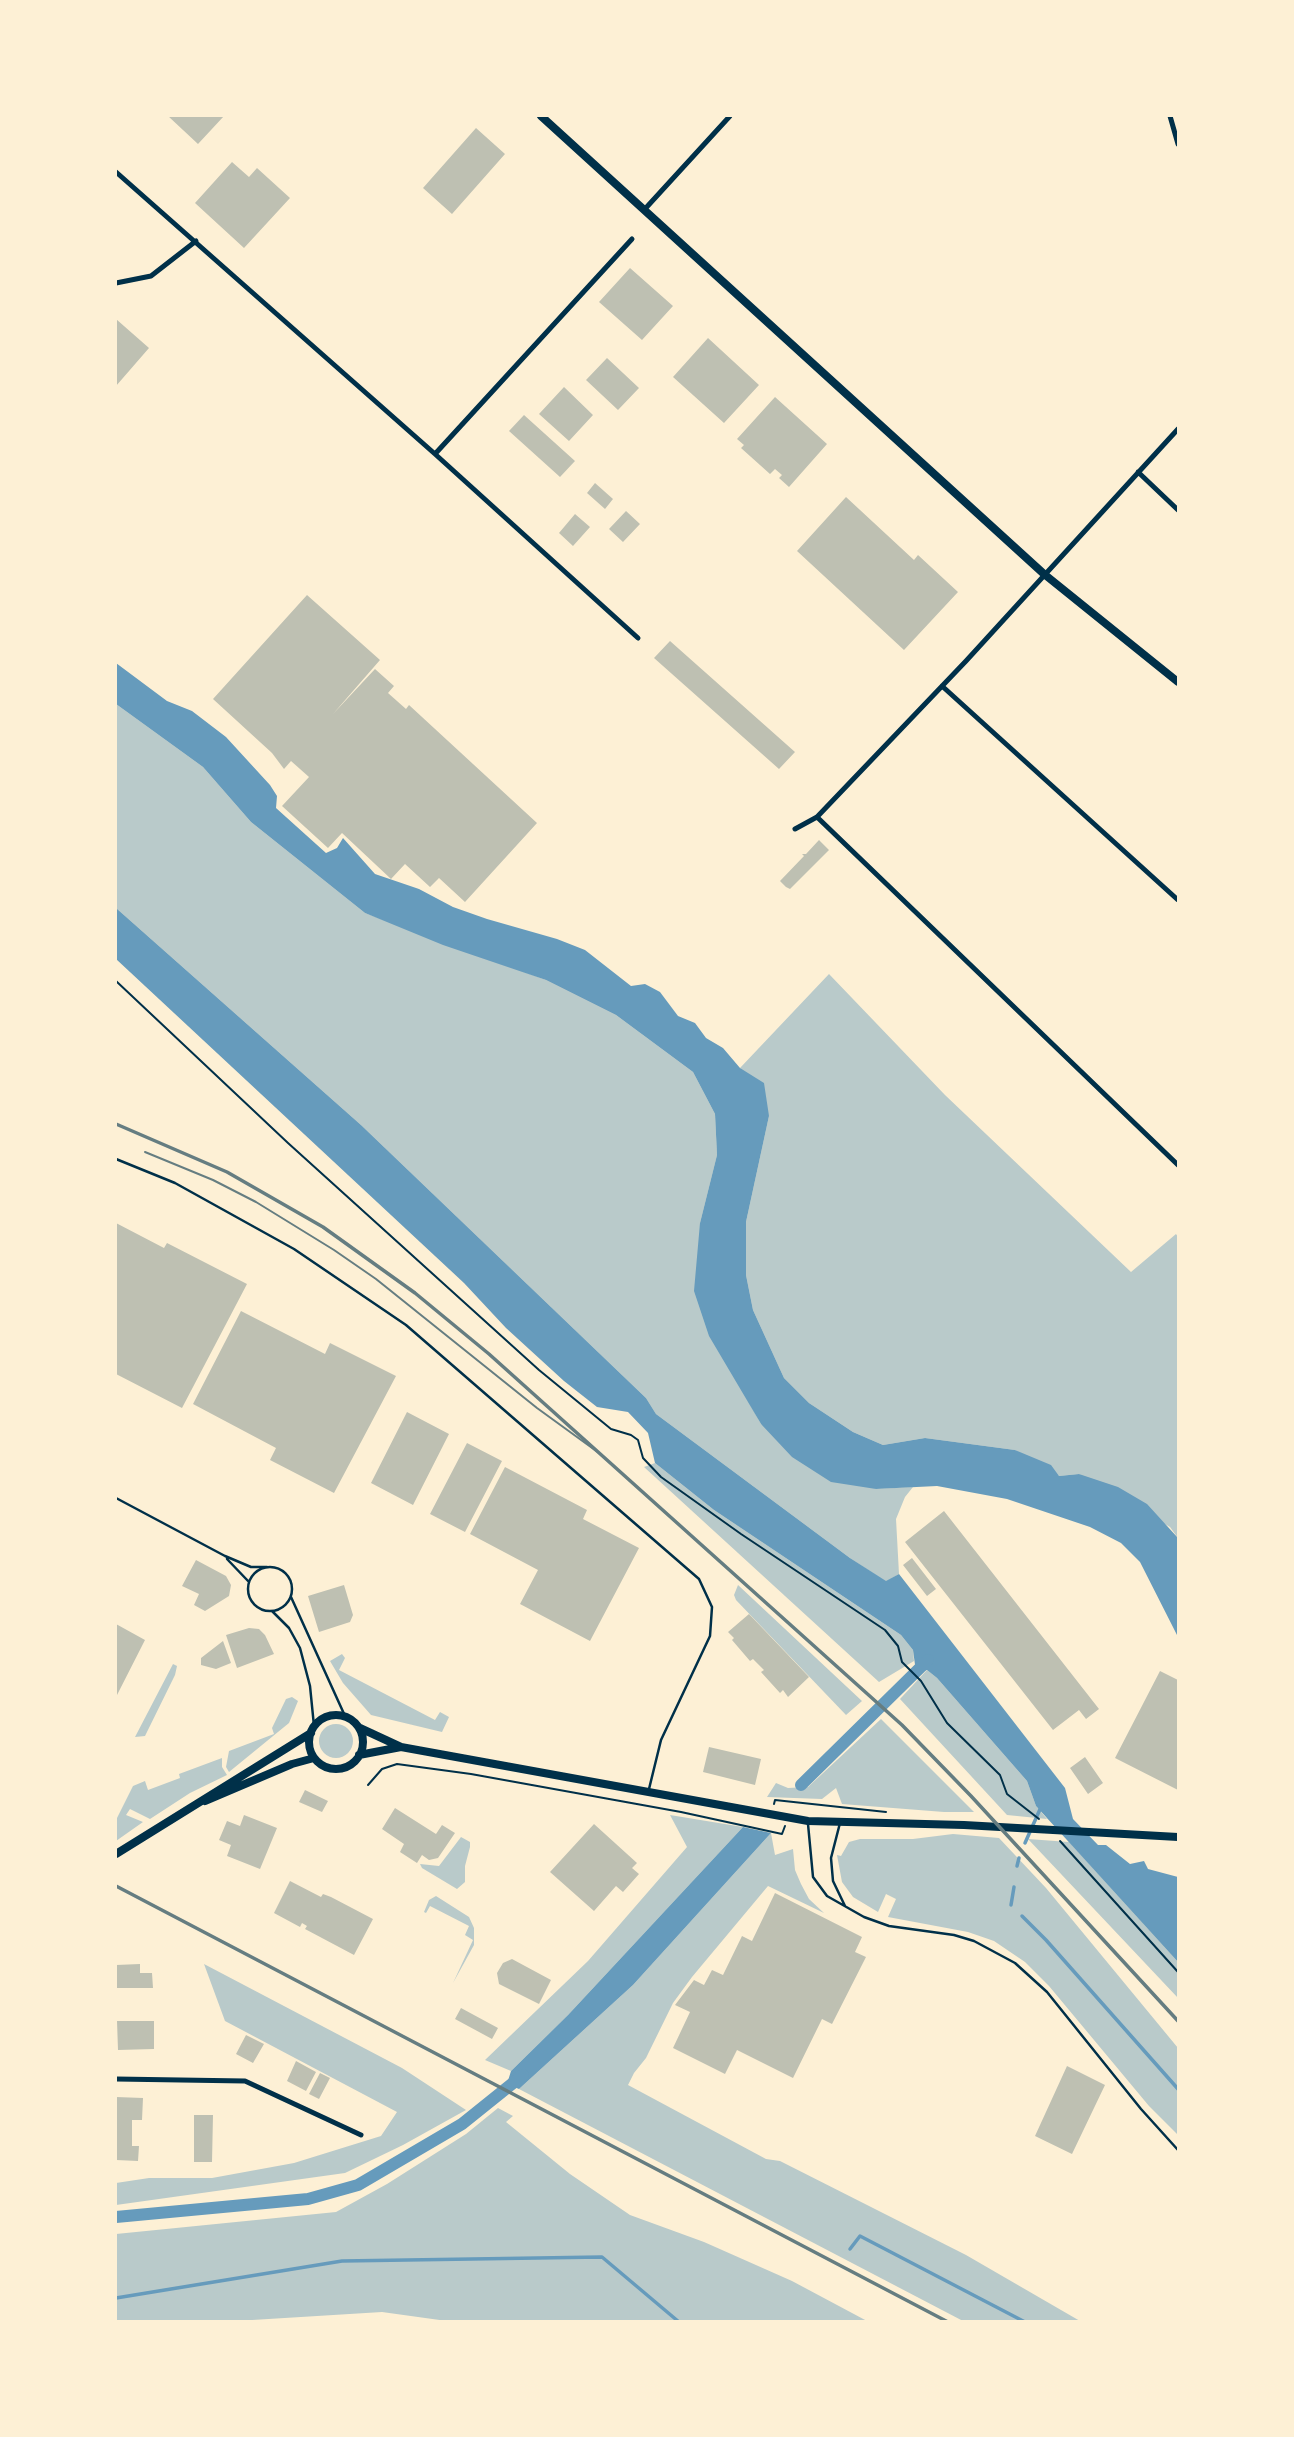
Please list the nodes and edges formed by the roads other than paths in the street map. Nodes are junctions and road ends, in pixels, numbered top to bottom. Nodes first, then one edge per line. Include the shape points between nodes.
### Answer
1 (541, 116) edge
2 (730, 116) edge
3 (1170, 116) edge
4 (1178, 144) edge
5 (116, 172) edge
6 (644, 210) junction
7 (632, 239) dead end
8 (196, 241) junction
9 (116, 283) edge
10 (1178, 429) edge
11 (435, 454) junction
12 (1138, 472) junction
13 (1178, 510) edge
14 (1044, 574) junction
15 (638, 638) dead end
16 (1178, 682) edge
17 (942, 686) junction
18 (817, 817) junction
19 (795, 829) dead end
20 (1178, 900) edge
21 (116, 1159) edge
22 (1178, 1165) edge
23 (116, 1498) edge
24 (225, 1556) junction
25 (267, 1567) junction
26 (249, 1582) junction
27 (291, 1597) junction
28 (272, 1611) junction
29 (345, 1716) junction
30 (360, 1728) junction
31 (312, 1729) junction
32 (401, 1747) junction
33 (359, 1755) junction
34 (314, 1758) junction
35 (648, 1791) junction
36 (177, 1814) junction
37 (803, 1820) junction
38 (840, 1823) junction
39 (1178, 1836) edge
40 (116, 1854) edge
41 (845, 1906) junction
42 (116, 2079) edge
43 (361, 2135) dead end
44 (1178, 2150) edge

1 - 6 main road
2 - 6 street
3 - 4 street
5 - 8 street
6 - 14 main road
7 - 11 street
8 - 9 street via 151,276
8 - 11 street
10 - 12 street
11 - 15 street
12 - 13 street
12 - 14 street
14 - 16 main road
14 - 17 street
17 - 18 street
17 - 20 street
18 - 19 street
18 - 22 street
21 - 35 lane via 175,1183 294,1249 406,1325 699,1579 712,1606 710,1636 662,1740
23 - 24 lane
24 - 25 lane via 251,1567
24 - 26 lane
25 - 26 lane
25 - 27 lane via 281,1570 289,1578
26 - 28 lane via 250,1598
27 - 28 lane
27 - 29 lane
28 - 31 lane via 300,1648 310,1686
29 - 30 main road
29 - 31 main road via 328,1716
30 - 32 main road
30 - 33 main road via 363,1747
31 - 34 main road
31 - 36 main road
32 - 33 main road
32 - 35 main road
33 - 34 main road via 339,1769
34 - 36 main road
35 - 37 main road
36 - 40 main road
37 - 38 main road
37 - 41 lane via 813,1877 827,1896
38 - 39 main road
38 - 41 lane via 831,1858 833,1881
41 - 44 lane via 889,1926 974,1941 1015,1963 1047,1992
42 - 43 street via 245,2081

